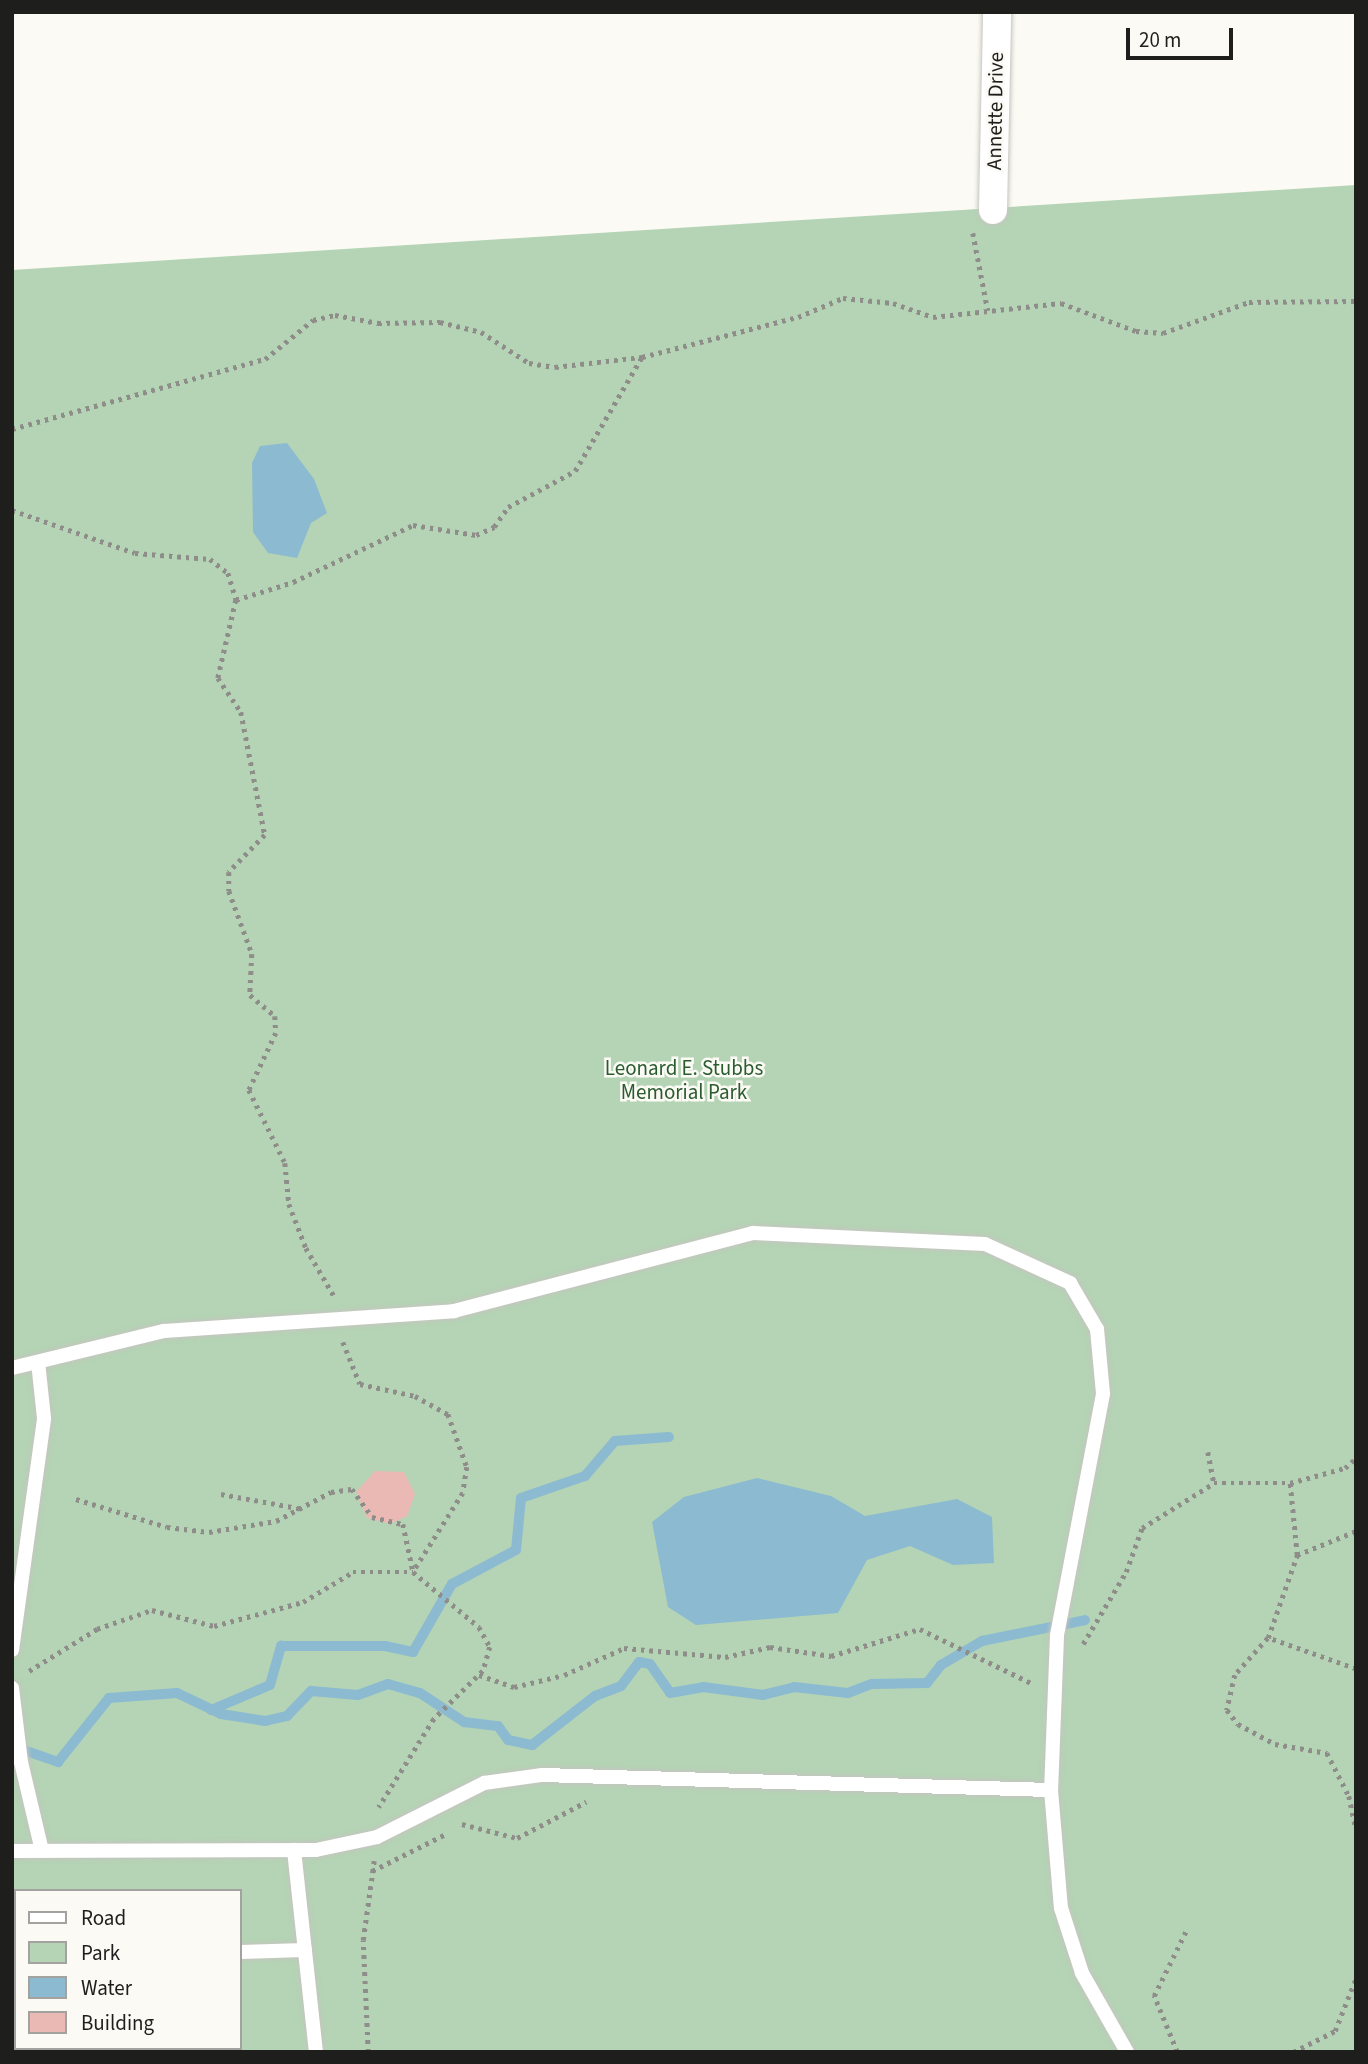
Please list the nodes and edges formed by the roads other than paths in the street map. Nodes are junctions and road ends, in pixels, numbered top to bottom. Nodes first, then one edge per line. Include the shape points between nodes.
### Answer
1 (997, 12) edge
2 (993, 210) road end
3 (38, 1362) junction
4 (12, 1368) edge
5 (12, 1650) edge
6 (12, 1688) edge
7 (1051, 1790) junction
8 (294, 1850) junction
9 (12, 1851) edge
10 (42, 1851) junction
11 (305, 1950) junction
12 (242, 1952) edge
13 (316, 2052) edge
14 (1127, 2052) edge

1 - 2 street, Annette Drive
3 - 4 lane
3 - 5 lane via 44,1418
3 - 7 lane via 164,1331 454,1311 753,1233 985,1244 1070,1283 1097,1329 1103,1394 1057,1636
6 - 10 lane via 20,1762
7 - 8 lane via 542,1775 484,1783 377,1837
7 - 14 lane via 1061,1908 1082,1973
8 - 10 lane
8 - 11 lane
9 - 10 lane
11 - 12 lane
11 - 13 lane

